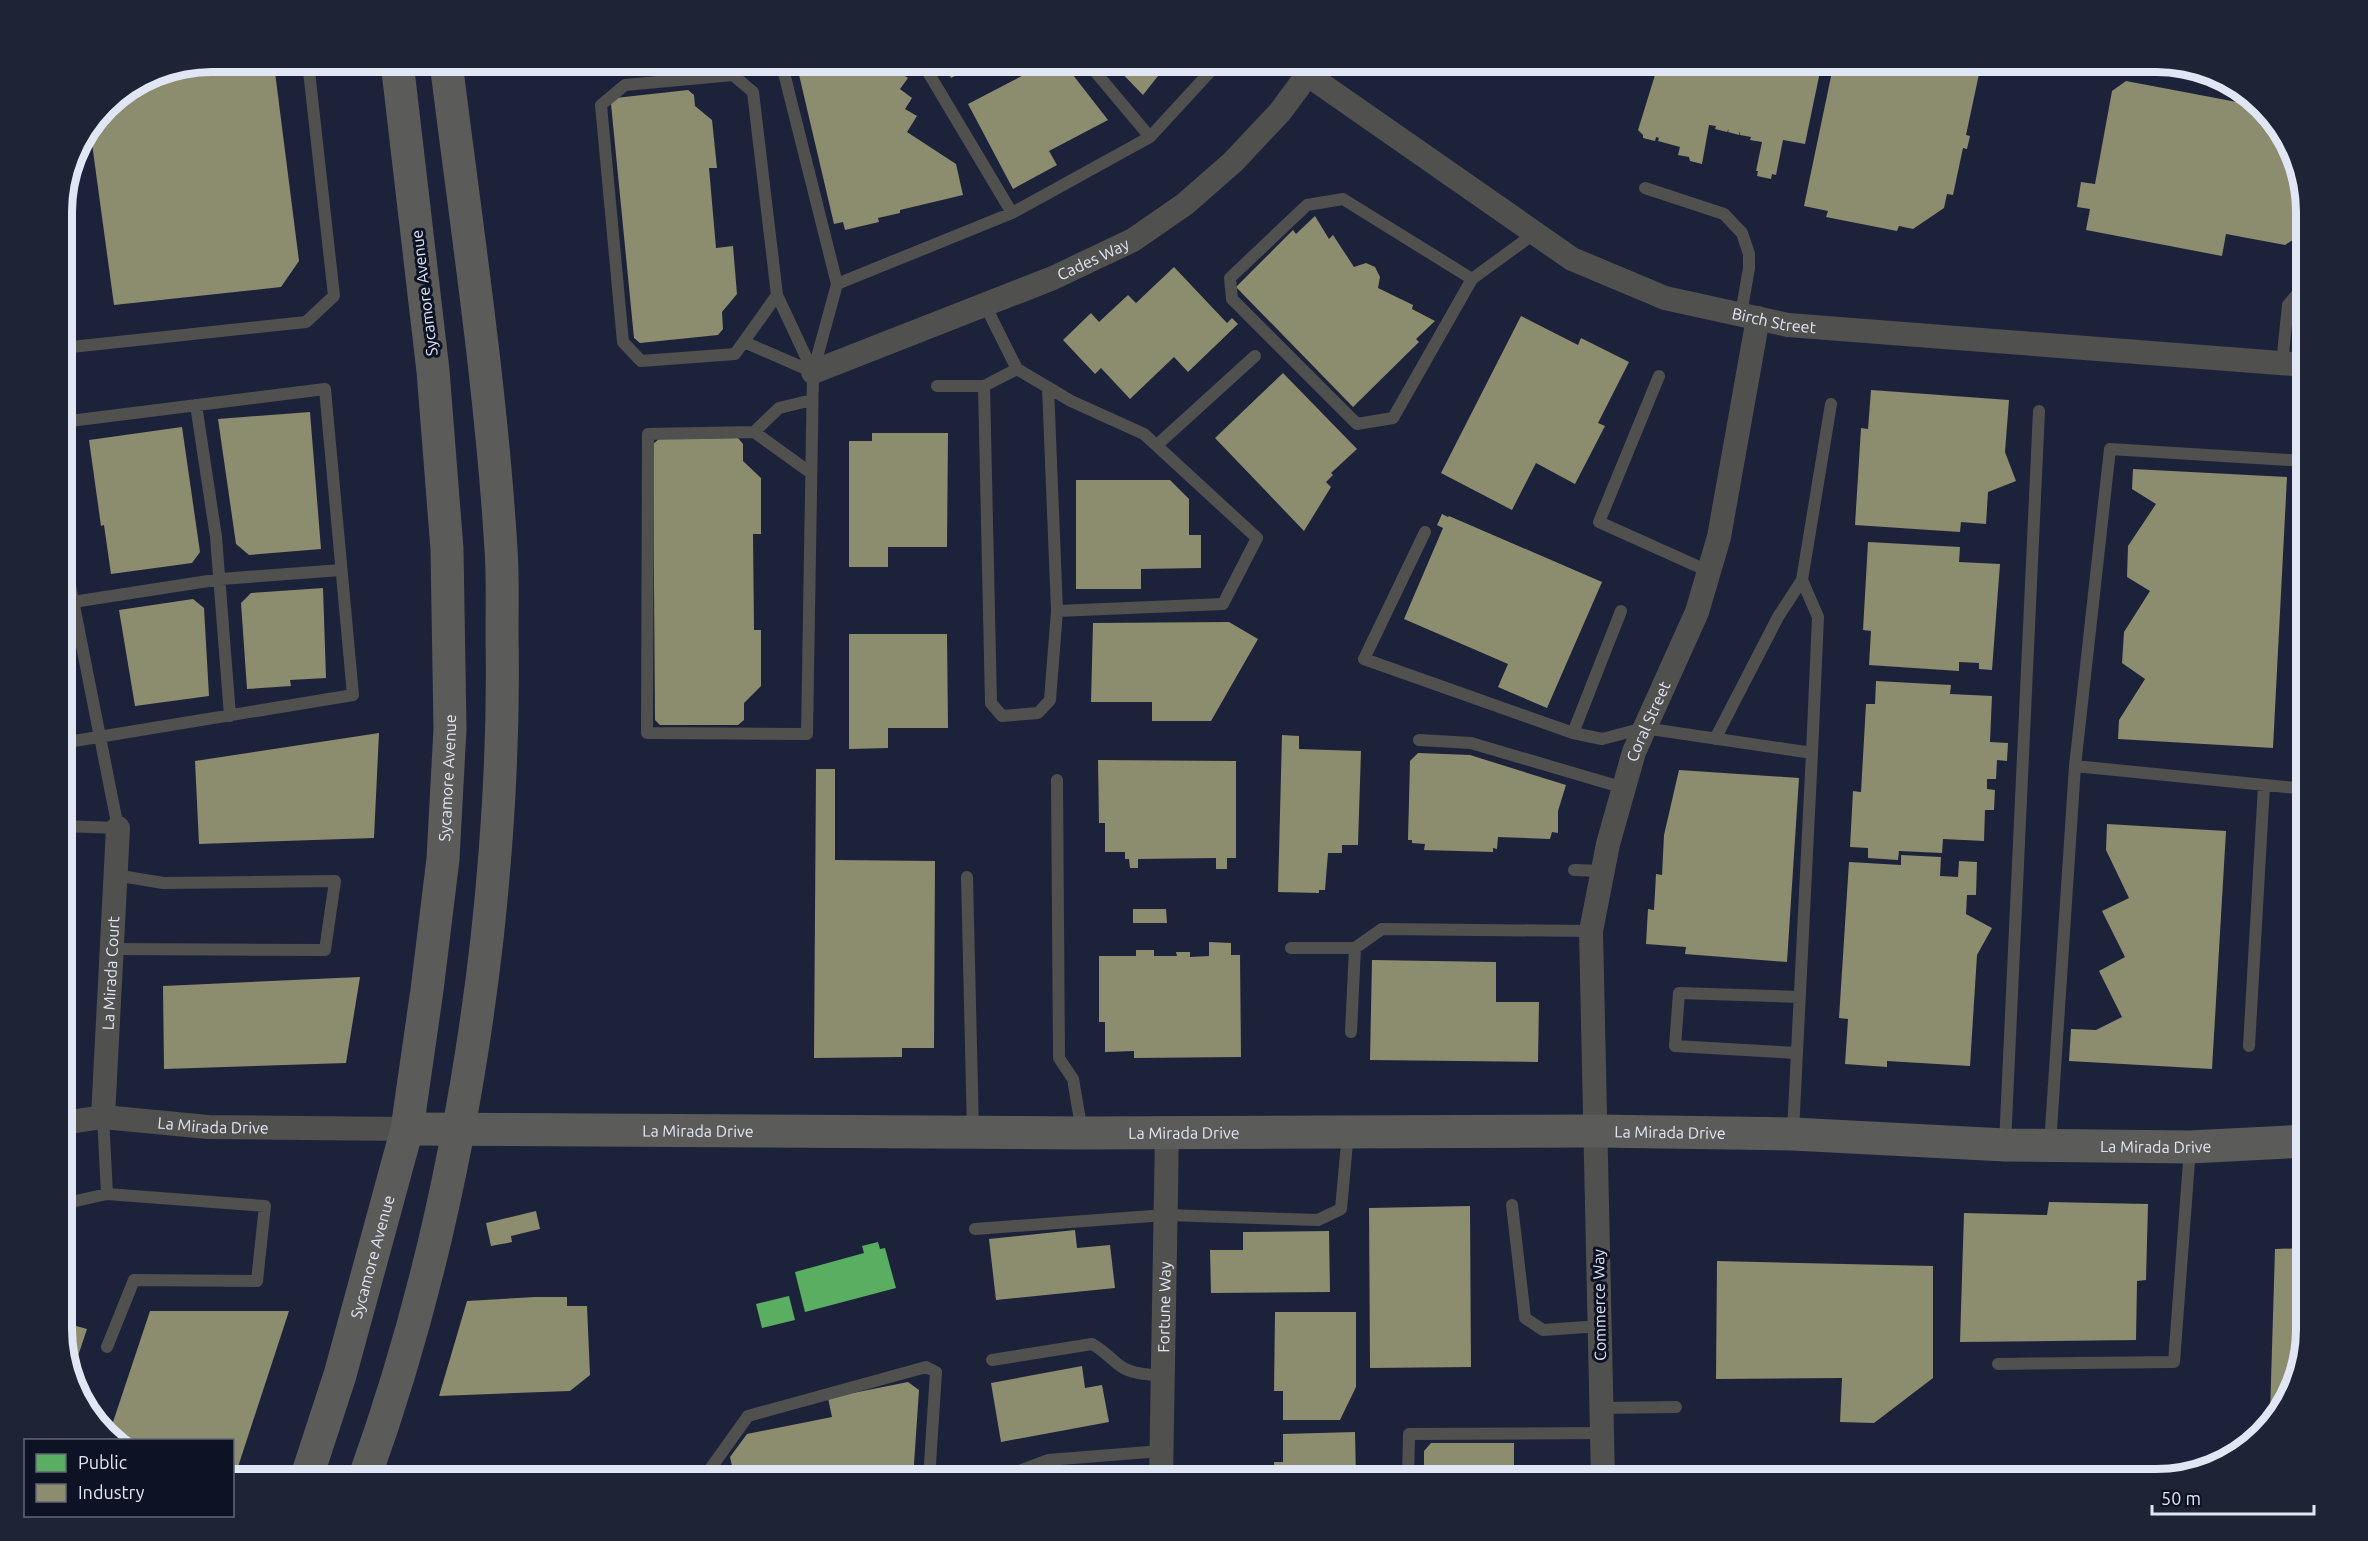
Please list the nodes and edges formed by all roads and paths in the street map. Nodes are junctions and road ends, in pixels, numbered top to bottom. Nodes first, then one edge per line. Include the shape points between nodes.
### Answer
1 (309, 72) edge
2 (398, 72) edge
3 (447, 72) edge
4 (784, 72) edge
5 (928, 72) edge
6 (1095, 72) edge
7 (1210, 72) edge
8 (1309, 72) edge
9 (1317, 72) edge
10 (1150, 137) junction
11 (1645, 188) dead end
12 (1012, 213) junction
13 (1535, 233) junction
14 (1472, 279) junction
15 (837, 284) junction
16 (777, 295) junction
17 (2296, 296) edge
18 (985, 305) junction
19 (1749, 316) junction
20 (744, 342) junction
21 (72, 347) edge
22 (1254, 356) dead end
23 (2282, 363) junction
24 (2296, 364) edge
25 (1017, 369) junction
26 (813, 372) junction
27 (1659, 376) dead end
28 (937, 386) dead end
29 (984, 386) junction
30 (1048, 387) junction
31 (812, 400) junction
32 (1832, 404) dead end
33 (196, 405) junction
34 (2039, 411) dead end
35 (72, 421) edge
36 (754, 432) junction
37 (1157, 446) junction
38 (2296, 460) edge
39 (811, 473) junction
40 (1425, 532) dead end
41 (342, 570) junction
42 (1708, 571) junction
43 (220, 579) junction
44 (1802, 580) junction
45 (72, 597) edge
46 (73, 602) junction
47 (1057, 611) junction
48 (1621, 611) dead end
49 (79, 633) junction
50 (72, 634) edge
51 (230, 716) junction
52 (1644, 728) junction
53 (1573, 733) junction
54 (100, 738) junction
55 (1715, 739) junction
56 (1419, 740) dead end
57 (72, 742) edge
58 (1812, 753) junction
59 (2075, 766) junction
60 (1057, 780) dead end
61 (2264, 786) junction
62 (1624, 788) junction
63 (2296, 788) edge
64 (72, 826) edge
65 (118, 828) junction
66 (1574, 870) dead end
67 (1603, 871) junction
68 (115, 875) junction
69 (967, 877) dead end
70 (1591, 931) junction
71 (1291, 948) dead end
72 (1355, 948) junction
73 (112, 949) junction
74 (1800, 997) junction
75 (1351, 1032) dead end
76 (2249, 1046) dead end
77 (1797, 1053) junction
78 (103, 1117) junction
79 (72, 1122) edge
80 (407, 1129) junction
81 (460, 1130) junction
82 (1596, 1131) junction
83 (973, 1132) junction
84 (1348, 1132) junction
85 (1083, 1133) junction
86 (1167, 1133) junction
87 (1793, 1134) junction
88 (2296, 1142) edge
89 (2005, 1145) junction
90 (2050, 1145) junction
91 (2190, 1147) junction
92 (107, 1194) junction
93 (72, 1202) edge
94 (1512, 1205) dead end
95 (1166, 1215) junction
96 (975, 1229) dead end
97 (1600, 1326) junction
98 (107, 1347) dead end
99 (992, 1360) dead end
100 (1998, 1364) dead end
101 (1162, 1376) junction
102 (1676, 1407) dead end
103 (1601, 1408) junction
104 (1602, 1433) junction
105 (1161, 1468) edge
106 (309, 1469) edge
107 (368, 1469) edge
108 (710, 1469) edge
109 (930, 1469) edge
110 (1024, 1469) edge
111 (1187, 1469) edge
112 (1408, 1469) edge
113 (1603, 1469) edge

1 - 21 lane via 334,296 306,322
2 - 80 main road, Sycamore Avenue via 447,549 450,729 443,859
3 - 81 main road via 485,368 501,552 503,727 496,857
4 - 15 lane
5 - 12 lane
6 - 10 lane
7 - 10 lane
8 - 18 street, Cades Way via 1280,112 1241,154 1185,204 1133,240
9 - 13 street, Birch Street
10 - 12 lane
11 - 19 lane via 1724,214 1742,233 1749,254
12 - 15 lane
13 - 14 lane
13 - 19 street, Birch Street via 1572,258 1665,298
14 - 14 lane via 1393,418 1357,424 1232,298 1230,278 1307,205 1343,199
15 - 26 lane
16 - 20 lane
16 - 20 lane via 753,92 733,75 625,85 601,105 623,342 641,361 735,354
16 - 26 lane
17 - 23 lane via 2288,305
18 - 25 lane
18 - 26 street, Cades Way
19 - 23 street, Birch Street via 1788,325
19 - 42 street, Coral Street via 1719,537
20 - 26 lane
22 - 37 lane
23 - 24 street, Birch Street
25 - 29 lane
25 - 30 lane
26 - 31 lane
27 - 42 lane via 1599,522
28 - 29 lane
29 - 47 lane via 991,703 1002,716 1038,713 1050,700
30 - 37 lane via 1144,434
30 - 47 lane
31 - 36 lane via 779,408
31 - 39 lane
32 - 44 lane
33 - 35 lane
33 - 41 lane via 325,389
33 - 43 lane
34 - 89 lane
36 - 39 lane
36 - 39 lane via 648,434 647,734 807,734
37 - 47 lane via 1257,538 1223,604
38 - 59 lane via 2110,449
40 - 53 lane via 1364,659
41 - 43 lane
41 - 51 lane via 353,695
42 - 52 street, Coral Street via 1697,612
43 - 46 lane
43 - 51 lane
44 - 55 lane via 1778,617
44 - 58 lane via 1818,617
45 - 46 lane
46 - 49 lane
48 - 53 lane
49 - 50 lane
49 - 54 lane
51 - 54 lane
52 - 53 lane via 1602,739
52 - 55 lane
52 - 62 street, Coral Street
54 - 57 lane
54 - 65 lane
55 - 58 lane
56 - 62 lane via 1471,743
58 - 74 lane
59 - 61 lane
59 - 90 lane
60 - 85 lane via 1059,1058 1073,1078
61 - 63 lane
61 - 76 lane
62 - 67 street, Coral Street
64 - 65 lane
65 - 68 street, La Mirada Court
66 - 67 lane
67 - 70 street, Coral Street
68 - 73 street, La Mirada Court
68 - 73 lane via 164,883 335,881 324,950
69 - 83 lane
70 - 72 lane via 1382,929
70 - 82 street, Coral Street
71 - 72 lane
72 - 75 lane
73 - 78 street, La Mirada Court
74 - 77 lane
74 - 77 lane via 1679,993 1676,1046
77 - 87 lane
78 - 79 street, La Mirada Drive
78 - 80 street, La Mirada Drive via 208,1127
78 - 92 lane
80 - 81 main road, La Mirada Drive
80 - 106 main road, Sycamore Avenue via 340,1376
81 - 83 main road, La Mirada Drive
81 - 107 main road via 432,1258
82 - 84 main road, La Mirada Drive
82 - 87 main road, La Mirada Drive
82 - 97 street, Commerce Way
83 - 85 main road, La Mirada Drive
84 - 86 main road, La Mirada Drive
84 - 95 lane via 1341,1209 1330,1215 1318,1220 1290,1220
85 - 86 main road, La Mirada Drive
86 - 95 street, Fortune Way
87 - 89 main road, La Mirada Drive
88 - 91 main road, La Mirada Drive
89 - 90 main road, La Mirada Drive
90 - 91 main road, La Mirada Drive
91 - 100 lane via 2174,1362
92 - 93 lane
92 - 98 lane via 265,1206 257,1281 134,1280
94 - 97 lane via 1525,1318 1543,1330
95 - 96 lane
95 - 101 street, Fortune Way
97 - 103 street, Commerce Way
99 - 101 lane via 1092,1344 1121,1367
101 - 105 street, Fortune Way
102 - 103 lane
103 - 104 street, Commerce Way
104 - 112 lane via 1409,1434
104 - 113 street, Commerce Way
105 - 110 lane via 1048,1460
105 - 111 lane
108 - 109 lane via 748,1416 926,1367 936,1372

